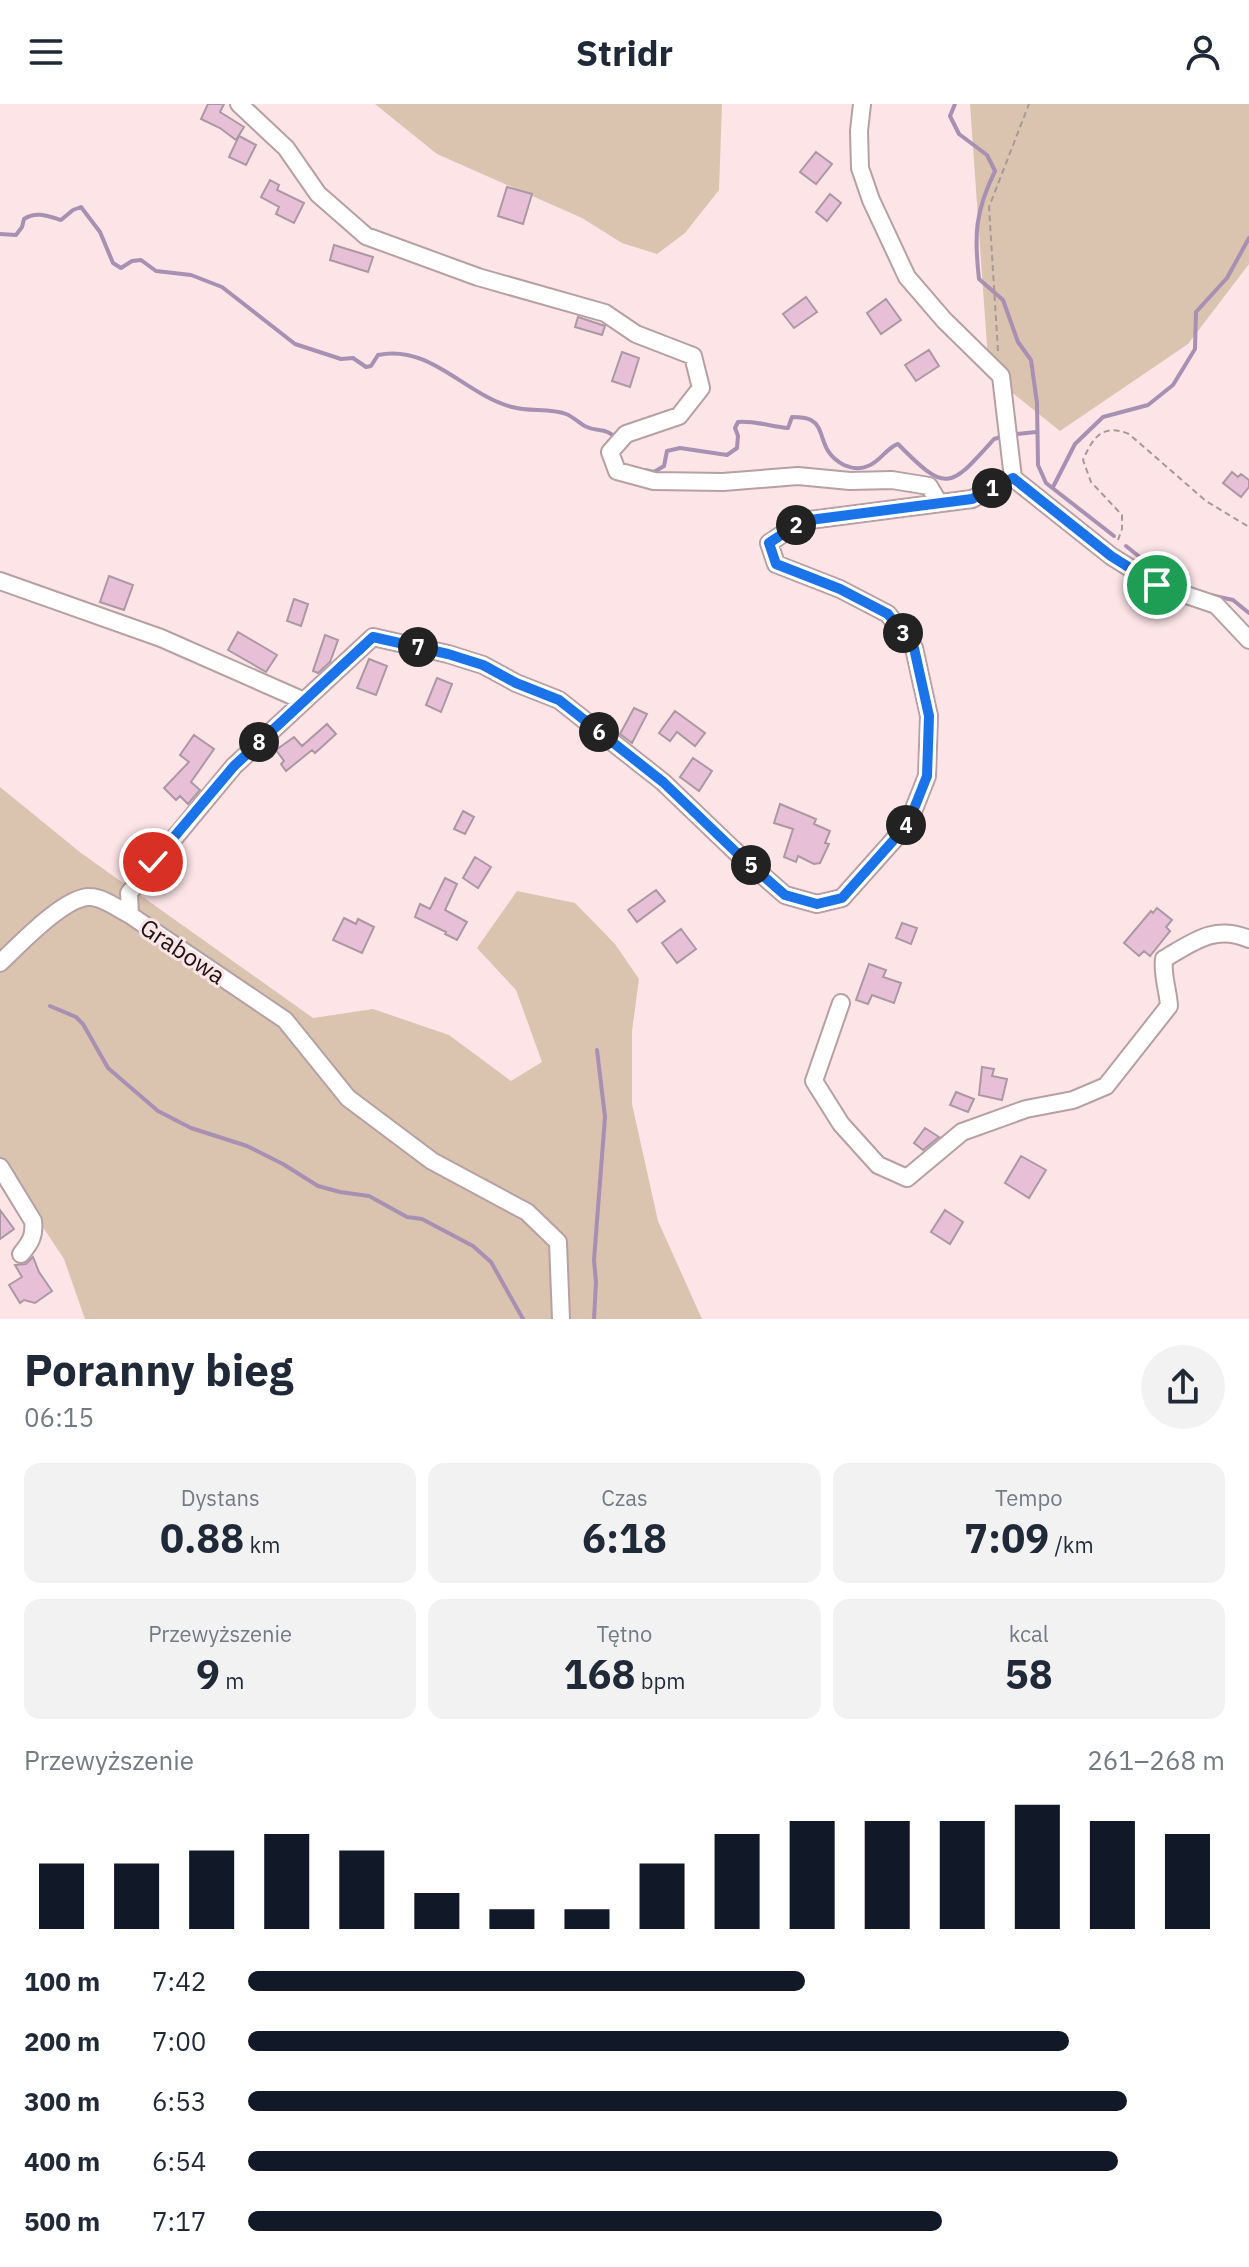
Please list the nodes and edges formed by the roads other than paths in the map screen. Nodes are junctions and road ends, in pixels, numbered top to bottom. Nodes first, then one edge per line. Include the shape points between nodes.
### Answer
1 (239, 104) edge
2 (862, 104) edge
3 (1007, 481) junction
4 (939, 503) junction
5 (0, 581) edge
6 (1249, 640) edge
7 (304, 701) junction
8 (130, 915) junction
9 (1249, 939) edge
10 (0, 963) edge
11 (841, 1003) dead end
12 (0, 1167) edge
13 (21, 1254) dead end
14 (561, 1319) edge

1 - 4 street via 286,148 318,194 366,236 478,277 605,313 636,334 693,356 701,388 679,416 626,434 610,452 617,471 654,481 798,476 892,480 929,486
2 - 3 street via 860,168 907,277 1001,376
3 - 4 street, Grabowa via 972,499
3 - 6 street via 1157,585 1216,605
4 - 7 street, Grabowa via 802,521 769,543 776,564 888,614 914,648 929,716 927,776 908,824 842,898 817,904 785,895 663,782 559,700 483,665 373,637
5 - 7 street via 161,638
7 - 8 street, Grabowa via 234,766 153,862 129,893
8 - 10 street via 95,897 72,901
8 - 14 street, Grabowa via 285,1020 348,1098 432,1161 527,1212 558,1242
9 - 11 street via 1205,935 1164,959 1169,1006 1106,1086 962,1132 907,1178 878,1165 841,1124 814,1081
12 - 13 street via 33,1221 31,1242

